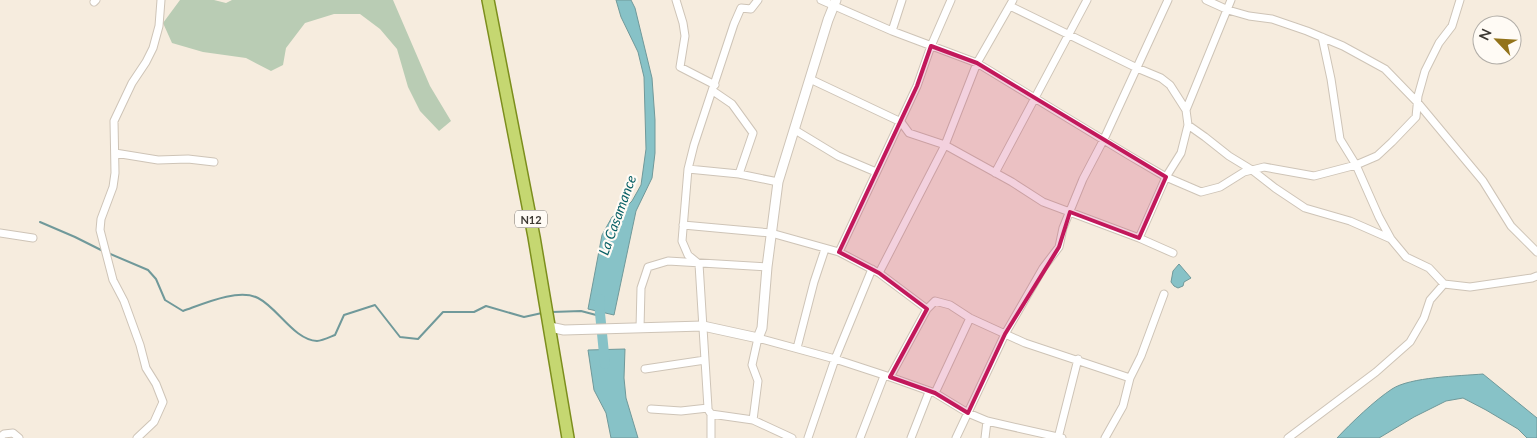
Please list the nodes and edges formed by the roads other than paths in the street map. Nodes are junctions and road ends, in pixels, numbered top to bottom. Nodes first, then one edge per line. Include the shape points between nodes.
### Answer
1 (161, 0) edge
2 (488, 0) edge
3 (676, 0) edge
4 (758, 0) edge
5 (821, 0) edge
6 (902, 0) edge
7 (951, 0) edge
8 (1087, 0) edge
9 (1168, 0) edge
10 (1206, 0) edge
11 (1232, 0) edge
12 (1460, 0) edge
13 (835, 3) edge
14 (1011, 3) edge
15 (1228, 10) junction
16 (892, 31) junction
17 (1068, 34) junction
18 (1322, 37) junction
19 (931, 46) junction
20 (977, 63) junction
21 (1137, 68) junction
22 (810, 79) junction
23 (714, 88) junction
24 (1035, 98) junction
25 (1418, 103) junction
26 (1186, 110) junction
27 (901, 122) junction
28 (1188, 125) junction
29 (795, 130) junction
30 (1104, 139) junction
31 (945, 146) junction
32 (115, 153) junction
33 (214, 162) dead end
34 (1356, 165) junction
35 (688, 169) junction
36 (1252, 170) junction
37 (876, 172) junction
38 (995, 173) junction
39 (739, 174) junction
40 (1166, 177) junction
41 (778, 182) junction
42 (1070, 212) junction
43 (683, 225) junction
44 (0, 233) edge
45 (771, 233) junction
46 (33, 238) dead end
47 (1139, 238) junction
48 (1391, 239) junction
49 (825, 249) junction
50 (839, 252) junction
51 (1537, 252) edge
52 (1173, 253) dead end
53 (699, 264) junction
54 (767, 267) junction
55 (876, 271) junction
56 (1537, 276) edge
57 (1444, 284) junction
58 (1164, 294) dead end
59 (927, 308) junction
60 (970, 318) junction
61 (703, 326) junction
62 (550, 327) junction
63 (640, 328) junction
64 (564, 330) junction
65 (1005, 334) junction
66 (758, 338) junction
67 (552, 339) junction
68 (797, 348) junction
69 (835, 359) junction
70 (1078, 359) junction
71 (705, 360) junction
72 (645, 370) dead end
73 (887, 376) junction
74 (1130, 378) junction
75 (932, 393) junction
76 (651, 410) dead end
77 (709, 411) junction
78 (968, 414) junction
79 (753, 420) junction
80 (987, 421) junction
81 (0, 437) edge
82 (19, 438) edge
83 (137, 438) edge
84 (568, 438) edge
85 (712, 438) edge
86 (792, 438) edge
87 (808, 438) edge
88 (860, 438) edge
89 (912, 438) edge
90 (956, 438) edge
91 (985, 438) edge
92 (1059, 438) edge
93 (1105, 438) edge
94 (1288, 438) edge

1 - 32 street via 153,48 114,121
2 - 62 main road, N12
3 - 23 street via 685,36 680,66
4 - 23 street via 750,9 742,8 734,24
5 - 13 street
6 - 16 street
7 - 19 street
8 - 17 street
9 - 21 street
10 - 15 street
11 - 15 street
12 - 25 street via 1452,26 1425,71
13 - 16 street
13 - 22 street
14 - 17 street
14 - 20 street
15 - 18 street via 1272,19
15 - 26 street
16 - 19 street
17 - 21 street
17 - 24 street
18 - 25 street via 1385,69
18 - 34 street via 1340,139
19 - 20 street
19 - 27 street
20 - 24 street
20 - 31 street
21 - 26 street via 1170,86
21 - 30 street
22 - 27 street
22 - 29 street
23 - 35 street
23 - 39 street via 732,104 753,133
24 - 30 street
24 - 38 street
25 - 34 street via 1416,117 1392,142 1378,156
25 - 51 street via 1485,183 1511,226
26 - 28 street
27 - 31 street via 909,133
27 - 37 street
28 - 36 street
28 - 40 street via 1181,153
29 - 37 street via 838,156
29 - 41 street
30 - 40 street
30 - 42 street
31 - 38 street
31 - 55 street
32 - 33 street via 158,160
32 - 83 street via 113,187 100,230 113,280 124,301 146,368 163,402 154,422
34 - 36 street via 1314,176 1264,167
34 - 48 street
35 - 39 street
35 - 43 street
36 - 40 street via 1220,187 1201,192
36 - 48 street via 1305,208
37 - 50 street
38 - 42 street via 1043,202
39 - 41 street
40 - 47 street
41 - 45 street
42 - 47 street
42 - 65 street via 1060,247 1043,268
43 - 45 street
43 - 53 street via 682,241 688,255
44 - 46 street
45 - 49 street
45 - 54 street
47 - 52 street
48 - 57 street via 1406,258 1429,268
49 - 50 street
49 - 68 street
50 - 55 street
53 - 54 street
53 - 61 street
53 - 63 street via 668,262 648,267 641,288
54 - 66 street via 762,328
55 - 59 street
55 - 69 street
56 - 57 street via 1470,287
57 - 94 street via 1430,300 1410,342 1376,372
58 - 74 street
59 - 60 street via 935,301 950,305
59 - 73 street
60 - 65 street
60 - 75 street
61 - 63 street
61 - 66 street
61 - 71 street
62 - 64 street
62 - 67 main road, N12
63 - 64 street
64 - 67 street
65 - 70 street
65 - 78 street
66 - 68 street
66 - 79 street via 752,365 758,381
67 - 84 main road, N12
68 - 69 street
69 - 73 street
69 - 87 street
70 - 74 street
70 - 92 street
71 - 72 street
71 - 77 street
73 - 75 street
73 - 88 street
74 - 93 street via 1122,406
75 - 78 street
75 - 89 street
76 - 77 street
77 - 79 street
77 - 85 street
78 - 80 street
78 - 90 street
79 - 86 street
80 - 91 street
80 - 92 street
81 - 82 street via 13,433

